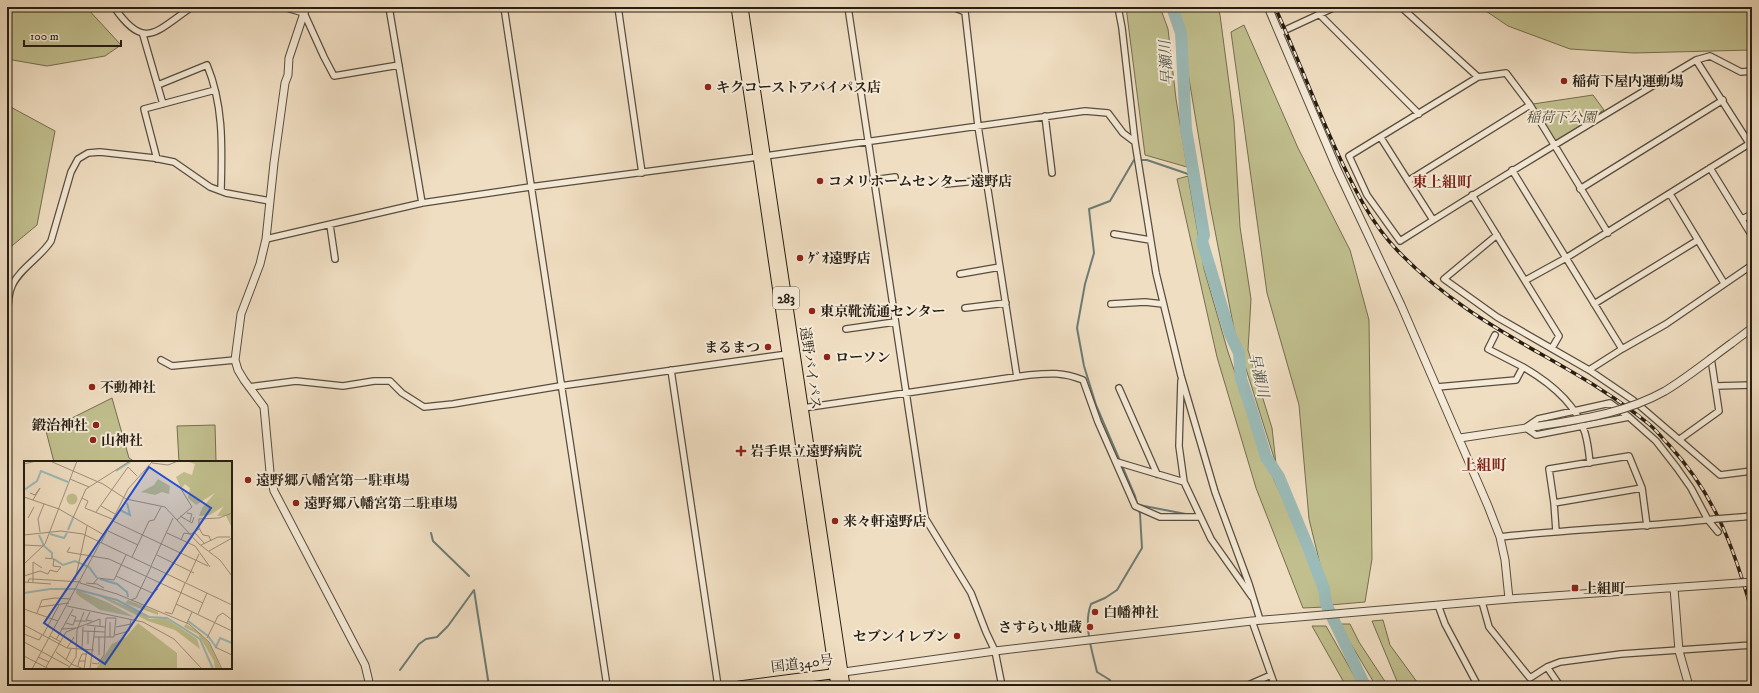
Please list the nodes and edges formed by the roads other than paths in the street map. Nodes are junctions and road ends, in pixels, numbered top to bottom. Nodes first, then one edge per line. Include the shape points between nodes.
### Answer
1 (114, 7) edge
2 (192, 7) edge
3 (283, 7) edge
4 (389, 7) edge
5 (504, 7) edge
6 (618, 7) edge
7 (736, 7) edge
8 (743, 7) edge
9 (848, 7) edge
10 (953, 7) edge
11 (1118, 7) edge
12 (1268, 7) edge
13 (1335, 7) edge
14 (1401, 7) edge
15 (966, 9) edge
16 (305, 10) edge
17 (1319, 14) junction
18 (1279, 33) junction
19 (143, 34) junction
20 (1696, 60) junction
21 (399, 65) junction
22 (1752, 71) edge
23 (1478, 77) junction
24 (158, 85) junction
25 (215, 90) junction
26 (1723, 100) junction
27 (163, 104) junction
28 (1530, 105) junction
29 (1419, 114) junction
30 (1045, 116) junction
31 (978, 126) junction
32 (1380, 138) junction
33 (869, 142) junction
34 (1135, 142) junction
35 (1751, 142) edge
36 (1554, 146) junction
37 (762, 157) junction
38 (157, 159) junction
39 (1710, 168) junction
40 (1512, 170) junction
41 (642, 173) junction
42 (1052, 173) dead end
43 (895, 177) dead end
44 (874, 180) junction
45 (986, 180) junction
46 (1408, 181) junction
47 (946, 184) dead end
48 (530, 187) junction
49 (1580, 189) junction
50 (221, 191) junction
51 (1670, 194) junction
52 (1472, 195) junction
53 (270, 201) junction
54 (422, 204) junction
55 (1752, 214) edge
56 (1742, 219) junction
57 (1433, 220) junction
58 (330, 225) junction
59 (1608, 233) junction
60 (1114, 234) dead end
61 (1497, 235) junction
62 (1752, 236) edge
63 (266, 240) junction
64 (1150, 240) junction
65 (1698, 240) junction
66 (1566, 258) junction
67 (336, 259) dead end
68 (1752, 265) edge
69 (1000, 267) junction
70 (960, 274) dead end
71 (1526, 280) junction
72 (1724, 283) junction
73 (1006, 303) junction
74 (1111, 304) dead end
75 (1163, 304) junction
76 (1594, 304) junction
77 (965, 308) dead end
78 (895, 322) junction
79 (7, 324) edge
80 (1752, 328) edge
81 (846, 329) dead end
82 (1494, 335) dead end
83 (1552, 348) junction
84 (1622, 348) junction
85 (788, 354) junction
86 (1711, 358) junction
87 (161, 360) dead end
88 (235, 360) junction
89 (1523, 367) junction
90 (671, 370) junction
91 (1589, 370) junction
92 (1181, 376) junction
93 (1017, 377) junction
94 (1752, 385) edge
95 (560, 386) junction
96 (1716, 386) junction
97 (248, 387) junction
98 (1437, 387) junction
99 (1118, 388) dead end
100 (905, 392) junction
101 (802, 408) junction
102 (1574, 410) junction
103 (1630, 418) junction
104 (1582, 427) junction
105 (1525, 428) junction
106 (1460, 438) junction
107 (1680, 440) junction
108 (1117, 462) junction
109 (1590, 463) junction
110 (1752, 471) edge
111 (1157, 474) junction
112 (1184, 482) junction
113 (1642, 488) junction
114 (1554, 503) junction
115 (1752, 516) edge
116 (1200, 517) junction
117 (1708, 520) junction
118 (1647, 526) junction
119 (1556, 531) junction
120 (1718, 532) dead end
121 (1500, 537) junction
122 (1752, 582) edge
123 (1674, 588) junction
124 (1509, 599) junction
125 (1254, 601) junction
126 (1482, 602) junction
127 (1438, 605) junction
128 (1259, 620) junction
129 (1752, 645) edge
130 (995, 651) junction
131 (1679, 651) junction
132 (1547, 667) junction
133 (839, 673) junction
134 (1271, 675) junction
135 (766, 684) edge
136 (370, 686) edge
137 (607, 686) edge
138 (718, 686) edge
139 (739, 686) edge
140 (836, 686) edge
141 (845, 686) edge
142 (1002, 686) edge
143 (1246, 686) edge
144 (1275, 686) edge
145 (1478, 686) edge
146 (1560, 686) edge
147 (1689, 686) edge

1 - 19 street via 122,18
2 - 19 street via 152,34
3 - 16 street
4 - 21 street
5 - 48 street
6 - 41 street
7 - 37 highway, 遠野バイパス / 283
8 - 37 highway, 遠野バイパス / 283
9 - 33 street
10 - 15 street
11 - 34 street
12 - 18 street
13 - 17 street
14 - 23 street
15 - 31 street
16 - 21 street via 334,76
16 - 53 street via 289,58
17 - 18 street
17 - 29 street
18 - 98 street via 1337,169
19 - 24 street
20 - 22 street via 1710,56 1741,72
20 - 26 street
20 - 36 street
21 - 54 street
23 - 28 street via 1506,73
23 - 29 street
24 - 25 street via 207,66
24 - 27 street
25 - 27 street
25 - 50 street via 222,141
26 - 35 street
26 - 49 street
27 - 38 street via 144,109
28 - 36 street
28 - 46 street
29 - 32 street
30 - 31 street
30 - 34 street via 1085,111 1108,113 1123,133
30 - 42 street
31 - 33 street
31 - 45 street
32 - 46 street
32 - 57 street via 1349,156 1367,195 1400,241
33 - 37 street
33 - 44 street
34 - 64 street
35 - 39 street
36 - 40 street
36 - 49 street
37 - 41 street
37 - 85 highway, 遠野バイパス / 283
37 - 101 highway, 遠野バイパス / 283
38 - 50 street via 174,162 210,187
38 - 79 street via 100,152 88,153 78,159 71,172 51,241 11,288
39 - 51 street
39 - 56 street
40 - 52 street
40 - 66 street
41 - 48 street
43 - 44 street
44 - 78 street
45 - 47 street
45 - 69 street
46 - 57 street
48 - 54 street
48 - 95 street
49 - 59 street
50 - 53 street
51 - 59 street
51 - 65 street
52 - 57 street
52 - 61 street
53 - 63 street
54 - 58 street
55 - 56 street
56 - 62 street
58 - 63 street
58 - 67 street
59 - 66 street
60 - 64 street
61 - 71 street
61 - 83 street via 1444,279 1497,317
63 - 88 street via 241,314
64 - 75 street
65 - 72 street
65 - 76 street
66 - 71 street
66 - 76 street
68 - 72 street
69 - 70 street
69 - 73 street
71 - 83 street via 1559,336
72 - 84 street via 1666,324
73 - 77 street
73 - 93 street
74 - 75 street
75 - 92 street
76 - 84 street
78 - 81 street
78 - 100 street
80 - 86 street, bridge
82 - 89 street via 1488,349
83 - 91 street
84 - 91 street
85 - 90 street
85 - 133 highway, 遠野バイパス / 283
86 - 96 street
86 - 105 street, bridge via 1665,391 1623,409
87 - 88 street via 172,366
88 - 97 street
89 - 98 street via 1516,380
89 - 102 street via 1544,378
90 - 95 street
90 - 138 street
91 - 107 street via 1634,400
92 - 112 street via 1179,446
92 - 125 street via 1215,492
93 - 100 street
93 - 108 street via 1055,373 1069,374 1083,380 1098,422
94 - 96 street
95 - 97 street via 424,407 402,393 390,381 343,386 296,381
95 - 137 street
96 - 107 street via 1719,410
97 - 136 street via 264,407 274,491 365,665
98 - 106 street
99 - 111 street
100 - 101 street
100 - 130 street via 925,518 971,593
101 - 133 highway, 遠野バイパス / 283
102 - 103 street via 1610,403
102 - 104 street
102 - 105 street via 1538,419
103 - 104 street
103 - 117 street via 1656,441 1690,488
104 - 105 street via 1536,435
104 - 109 street
105 - 106 street
106 - 121 street
107 - 110 street via 1720,475
108 - 111 street
108 - 116 street via 1135,506 1160,517
109 - 113 street via 1629,456
109 - 114 street via 1548,469
111 - 112 street
112 - 116 street
113 - 114 street
113 - 118 street
114 - 119 street
115 - 117 street, bridge
116 - 125 street via 1211,539
117 - 118 street
117 - 120 street
118 - 119 street
119 - 121 street
121 - 124 street
122 - 123 street, bridge
123 - 124 street
123 - 131 street
124 - 126 street
125 - 128 street
126 - 127 street
126 - 132 street via 1489,627 1530,678
127 - 128 street
127 - 145 street via 1444,624
128 - 130 street
128 - 134 street
129 - 131 street
130 - 133 street
130 - 142 street
131 - 132 street via 1621,654 1560,662
131 - 147 street
132 - 146 street
133 - 135 highway, 国道340号
133 - 140 highway, 遠野バイパス / 283
133 - 141 highway, 遠野バイパス / 283
134 - 143 street
134 - 144 street
135 - 139 highway, 国道340号

